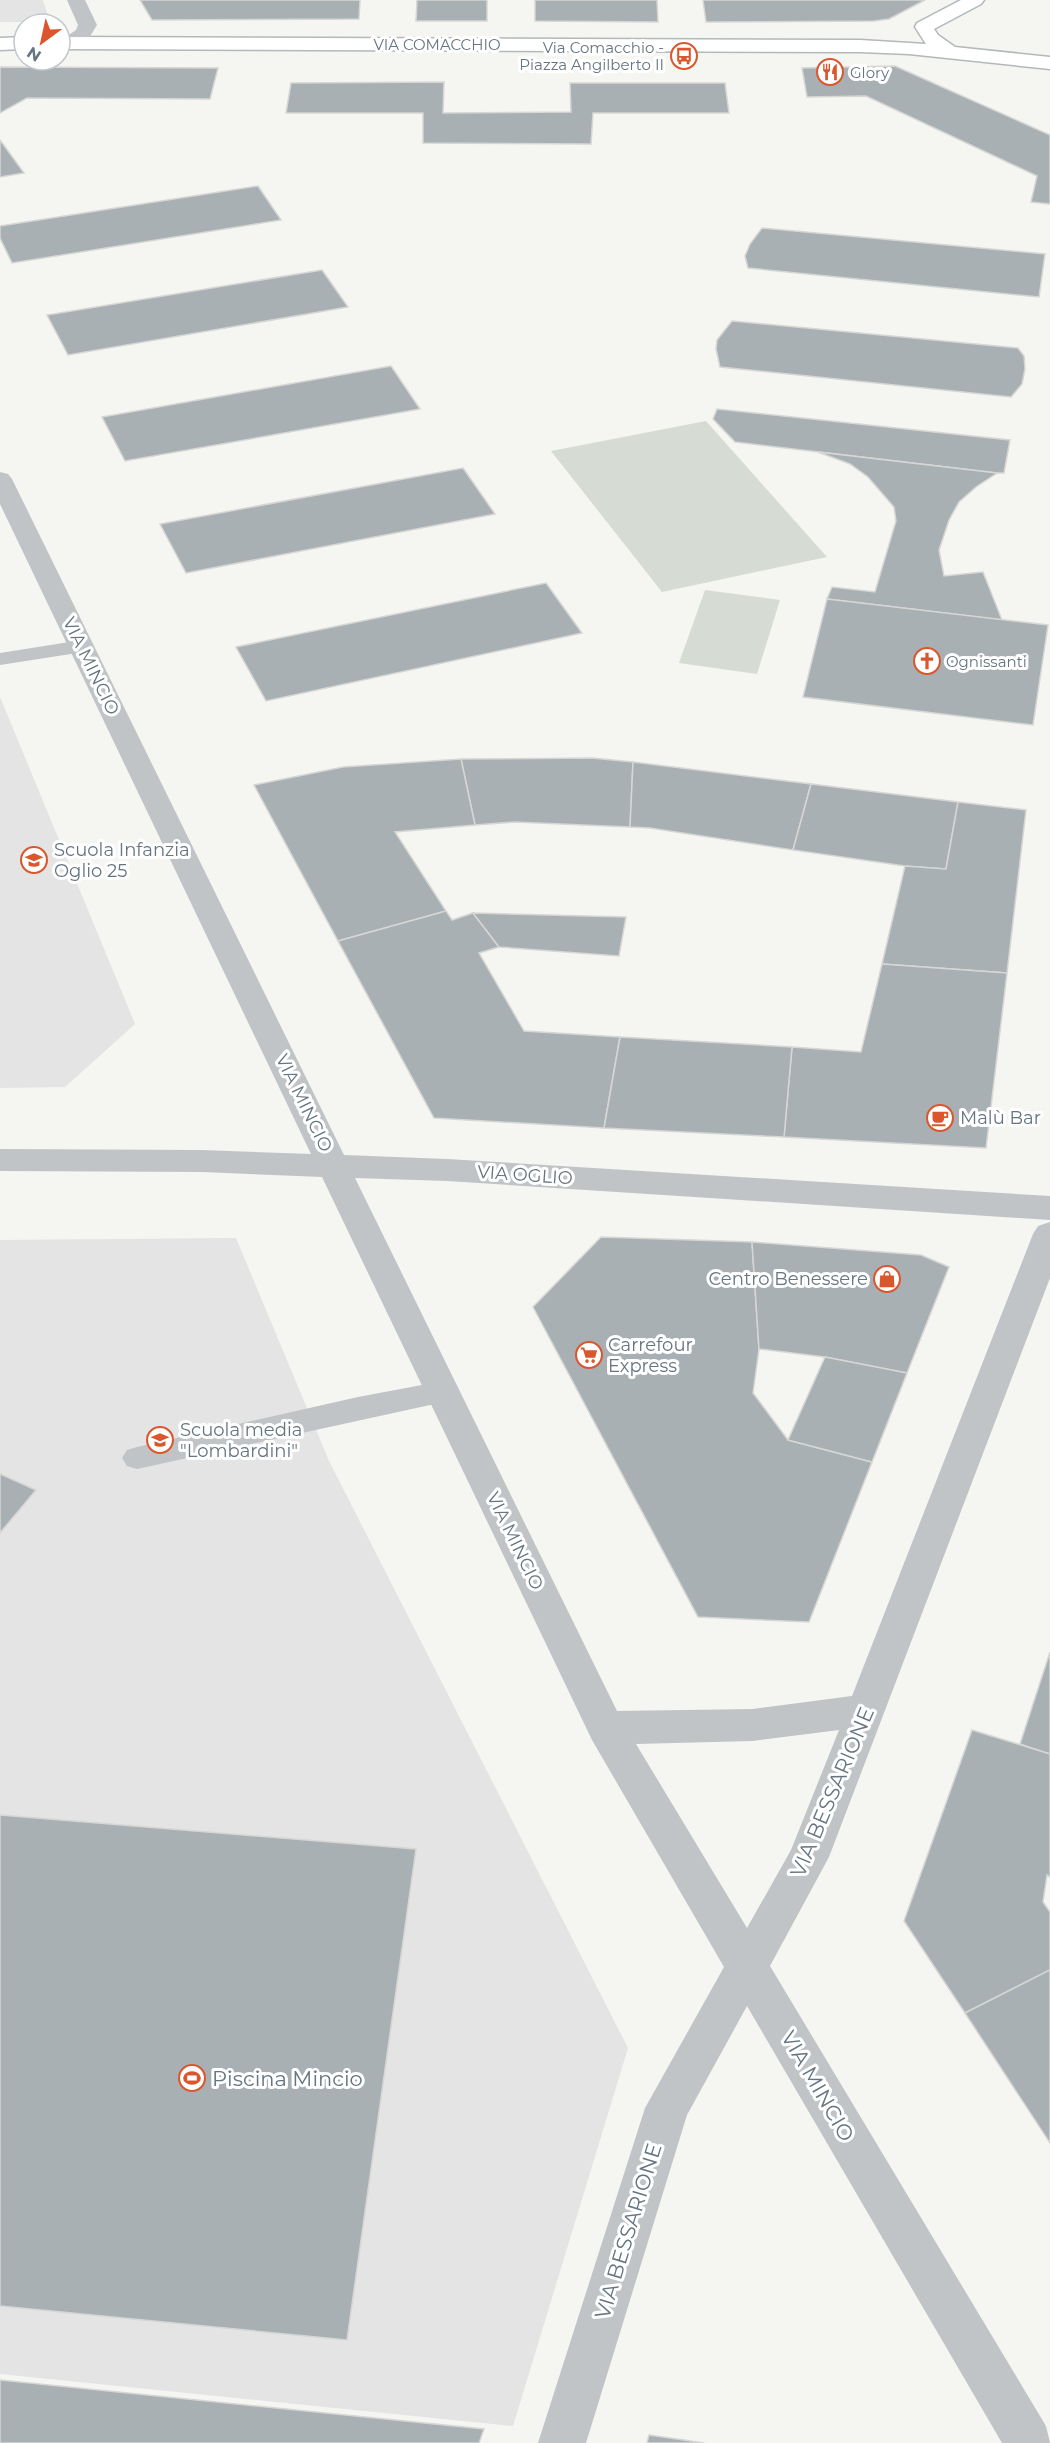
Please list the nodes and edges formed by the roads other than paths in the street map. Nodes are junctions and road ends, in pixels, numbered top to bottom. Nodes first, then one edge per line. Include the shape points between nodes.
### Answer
1 (76, 0) edge
2 (975, 0) edge
3 (72, 40) edge
4 (72, 43) edge
5 (949, 52) junction
6 (1050, 63) edge
7 (0, 478) edge
8 (82, 646) junction
9 (0, 659) edge
10 (0, 1160) edge
11 (335, 1167) junction
12 (1050, 1208) edge
13 (1050, 1234) edge
14 (443, 1392) junction
15 (137, 1458) dead end
16 (867, 1710) junction
17 (606, 1728) junction
18 (748, 1966) junction
19 (562, 2443) edge
20 (1029, 2443) edge

1 - 3 street via 88,30
2 - 5 main road via 924,27 927,36
4 - 5 main road, VIA COMACCHIO via 684,44 860,46
5 - 6 main road, VIA COMACCHIO
7 - 8 street, VIA MINCIO
8 - 9 lane
8 - 11 street, VIA MINCIO
10 - 11 street, VIA OGLIO via 202,1161
11 - 12 street, VIA OGLIO via 447,1170
11 - 14 street, VIA MINCIO
13 - 16 street, VIA BESSARIONE
14 - 15 lane
14 - 17 street, VIA MINCIO
16 - 17 street via 752,1725
16 - 18 street, VIA BESSARIONE via 809,1857
17 - 18 street, VIA MINCIO
18 - 19 street, VIA BESSARIONE via 667,2108
18 - 20 street, VIA MINCIO

